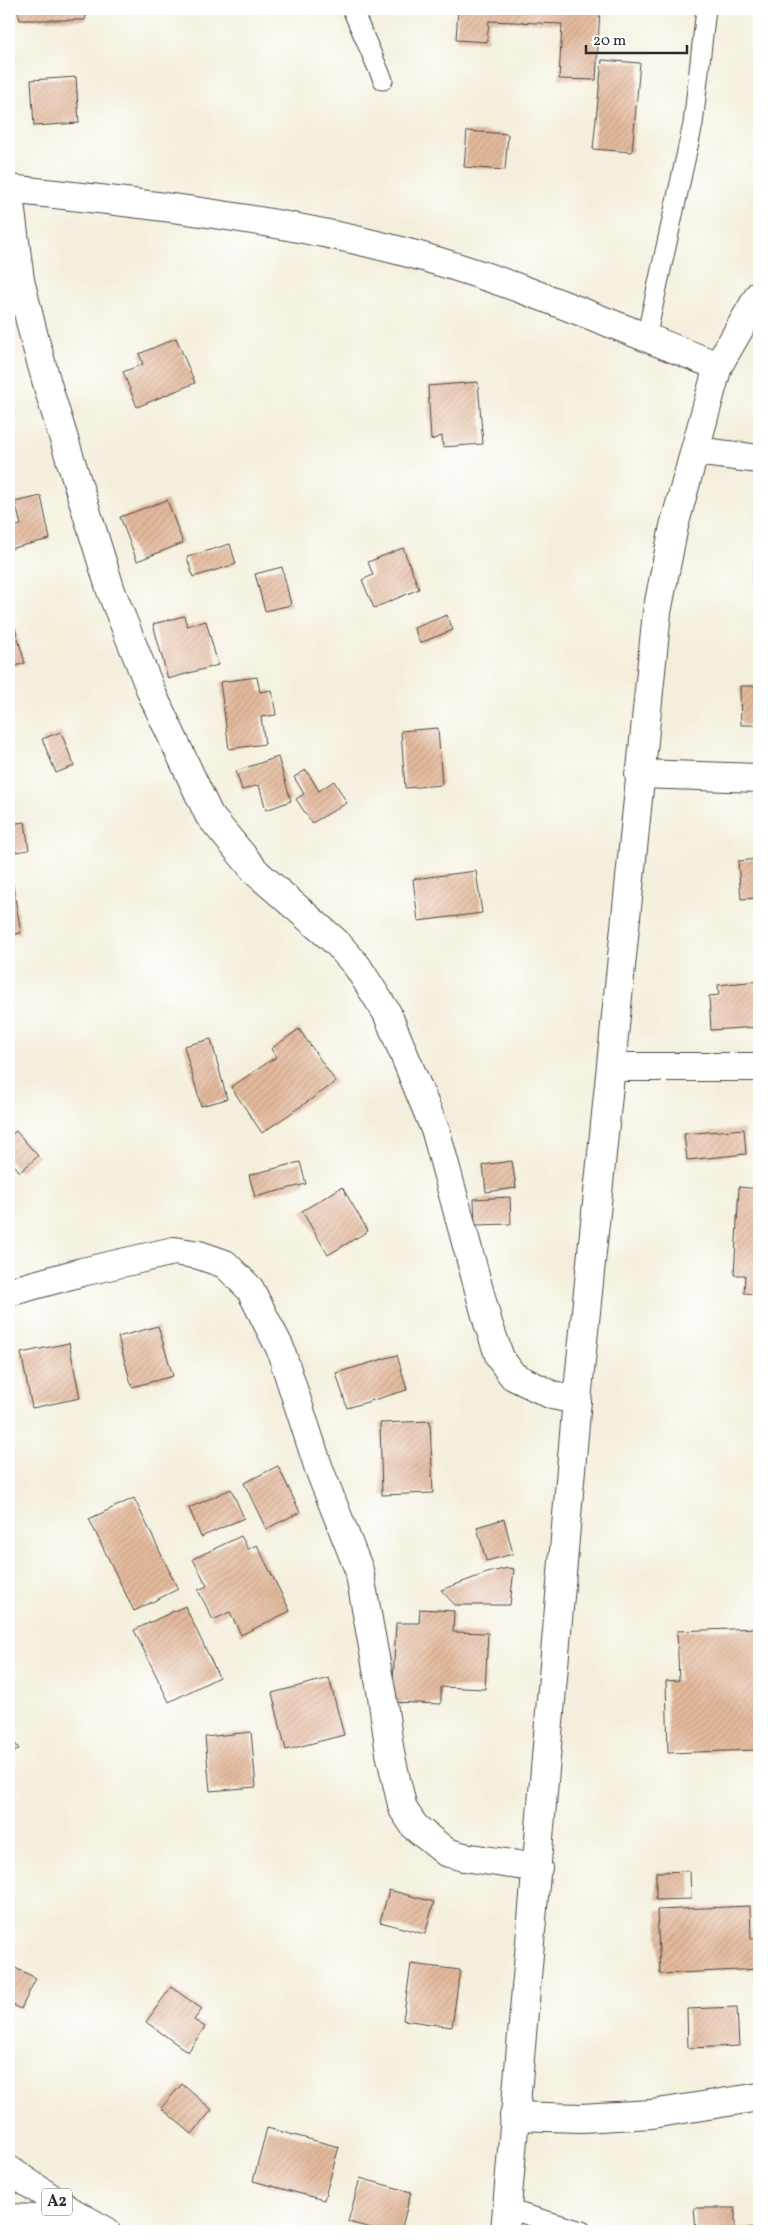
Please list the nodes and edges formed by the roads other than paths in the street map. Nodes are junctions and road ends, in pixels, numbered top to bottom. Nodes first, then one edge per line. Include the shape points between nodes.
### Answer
1 (352, 9) edge
2 (706, 9) edge
3 (383, 80) dead end
4 (9, 189) edge
5 (9, 196) edge
6 (759, 295) edge
7 (646, 338) junction
8 (718, 366) junction
9 (695, 451) junction
10 (759, 459) edge
11 (639, 774) junction
12 (759, 778) edge
13 (611, 1067) junction
14 (759, 1067) edge
15 (9, 1292) edge
16 (577, 1400) junction
17 (538, 1868) junction
18 (759, 2097) edge
19 (514, 2116) junction
20 (9, 2170) edge
21 (72, 2212) junction
22 (9, 2218) edge
23 (506, 2220) edge
24 (106, 2231) edge
25 (582, 2231) edge

1 - 3 lane
2 - 7 lane via 693,124
4 - 7 main road via 270,222 398,250 467,271
5 - 16 main road via 20,280 34,337 111,591 153,696 209,815 257,873 357,966 387,1013 436,1132 500,1358 513,1376 552,1395
6 - 8 main road
7 - 8 main road
8 - 9 main road
9 - 10 main road
9 - 11 main road via 674,526 657,612
11 - 12 main road
11 - 13 main road
13 - 14 main road
13 - 16 main road
15 - 17 main road via 174,1251 225,1264 250,1289 280,1348 318,1469 359,1570 390,1753 403,1809 415,1827 446,1852
16 - 17 main road
17 - 19 main road
18 - 19 main road via 652,2114 580,2118
19 - 23 main road
20 - 21 main road, A2
21 - 22 main road via 36,2219
21 - 24 main road, A2
23 - 25 lane

